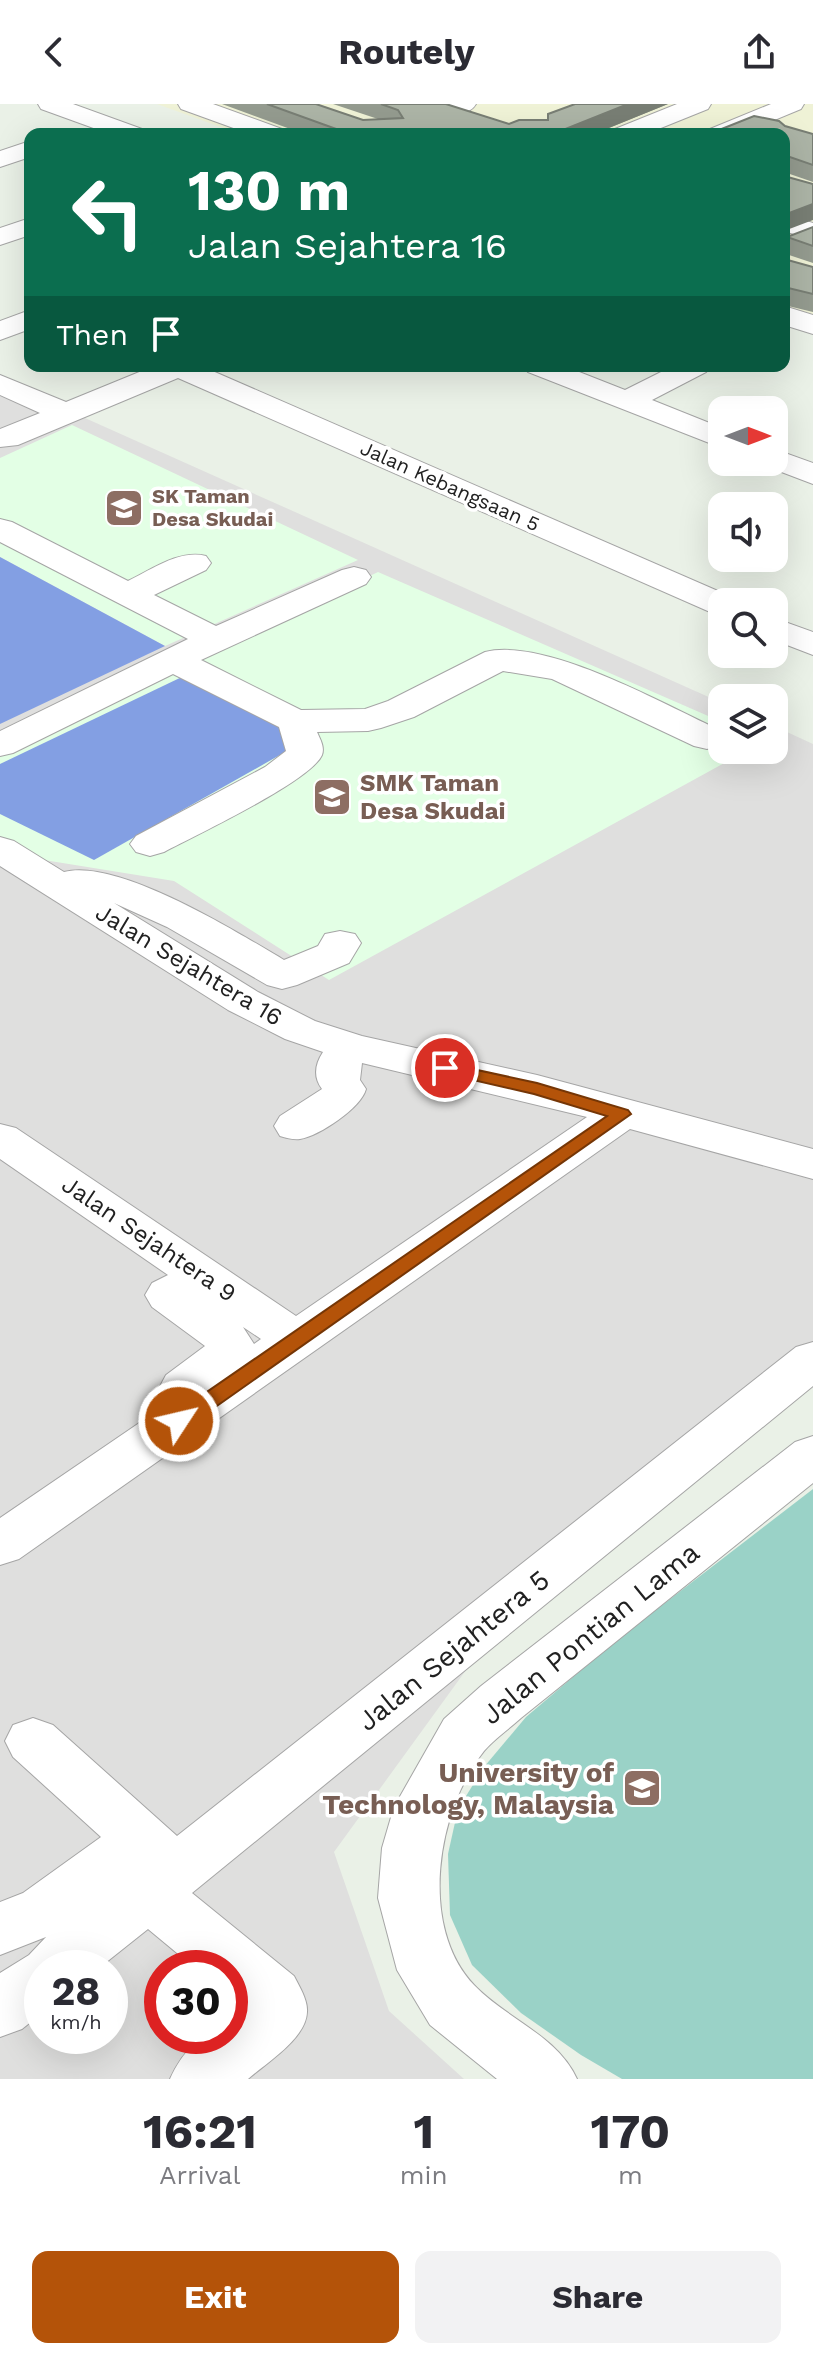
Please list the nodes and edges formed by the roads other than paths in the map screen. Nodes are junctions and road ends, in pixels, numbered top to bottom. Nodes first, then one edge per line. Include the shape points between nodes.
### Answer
1 (50, 104) edge
2 (699, 104) edge
3 (792, 104) edge
4 (267, 108) edge
5 (184, 114) edge
6 (233, 119) junction
7 (751, 121) junction
8 (106, 124) junction
9 (94, 128) edge
10 (117, 128) edge
11 (257, 128) edge
12 (639, 128) edge
13 (734, 128) edge
14 (775, 128) edge
15 (24, 151) edge
16 (0, 159) edge
17 (790, 224) edge
18 (24, 228) edge
19 (812, 231) edge
20 (0, 237) edge
21 (790, 241) edge
22 (790, 317) edge
23 (24, 321) edge
24 (813, 325) edge
25 (0, 331) edge
26 (165, 372) edge
27 (193, 372) edge
28 (553, 372) edge
29 (684, 372) edge
30 (0, 384) edge
31 (627, 401) junction
32 (67, 414) junction
33 (708, 433) edge
34 (0, 438) edge
35 (0, 529) edge
36 (194, 563) dead end
37 (354, 577) dead end
38 (127, 595) junction
39 (708, 599) edge
40 (788, 634) edge
41 (216, 640) junction
42 (813, 644) edge
43 (175, 661) junction
44 (295, 721) junction
45 (707, 738) dead end
46 (0, 745) edge
47 (150, 844) dead end
48 (0, 849) edge
49 (44, 877) junction
50 (340, 943) dead end
51 (282, 976) junction
52 (243, 1001) junction
53 (352, 1047) junction
54 (621, 1114) junction
55 (296, 1126) dead end
56 (0, 1138) edge
57 (813, 1164) edge
58 (203, 1276) junction
59 (297, 1340) junction
60 (813, 1359) edge
61 (203, 1405) junction
62 (813, 1455) edge
63 (5, 1535) edge
64 (33, 1741) dead end
65 (156, 1868) junction
66 (0, 1929) edge
67 (72, 1950) edge
68 (24, 1991) edge
69 (0, 2009) edge
70 (202, 2079) edge
71 (545, 2079) edge

1 - 8 street
2 - 12 street
3 - 7 street
4 - 6 street
5 - 6 street
6 - 11 street
7 - 13 street
7 - 14 street
8 - 9 street
8 - 10 street
15 - 16 street
17 - 19 street
18 - 20 street
19 - 21 street
22 - 24 street
23 - 25 street
26 - 32 street
27 - 39 street, Jalan Kebangsaan 5
28 - 31 street
29 - 31 street
30 - 32 street
31 - 33 street
32 - 34 street
35 - 38 street
36 - 38 street
37 - 41 street
38 - 41 street
40 - 42 street
41 - 43 street
43 - 44 street
43 - 46 street
44 - 45 street via 368,720 498,660 561,670
44 - 47 street via 303,756 278,775
48 - 49 street, Jalan Sejahtera 16
49 - 51 street via 93,883 150,901
49 - 52 street, Jalan Sejahtera 16
50 - 51 street via 334,954
51 - 52 street
52 - 53 street, Jalan Sejahtera 16 via 300,1030
53 - 54 street, Jalan Sejahtera 16
53 - 55 street via 338,1062 342,1096
54 - 57 street
54 - 59 street
56 - 58 street, Jalan Sejahtera 9
58 - 59 street, Jalan Sejahtera 9
58 - 61 street via 169,1295 222,1333 230,1346 224,1360 183,1388
59 - 61 street
60 - 65 street, Jalan Sejahtera 5
61 - 63 street
62 - 71 street, Jalan Pontian Lama via 464,1735 423,1807 412,1848 408,1898 428,1970 452,2005
64 - 65 street
65 - 66 street
65 - 67 street, Jalan Sejahtera 5
65 - 70 street via 272,1995 276,2013
68 - 69 street

